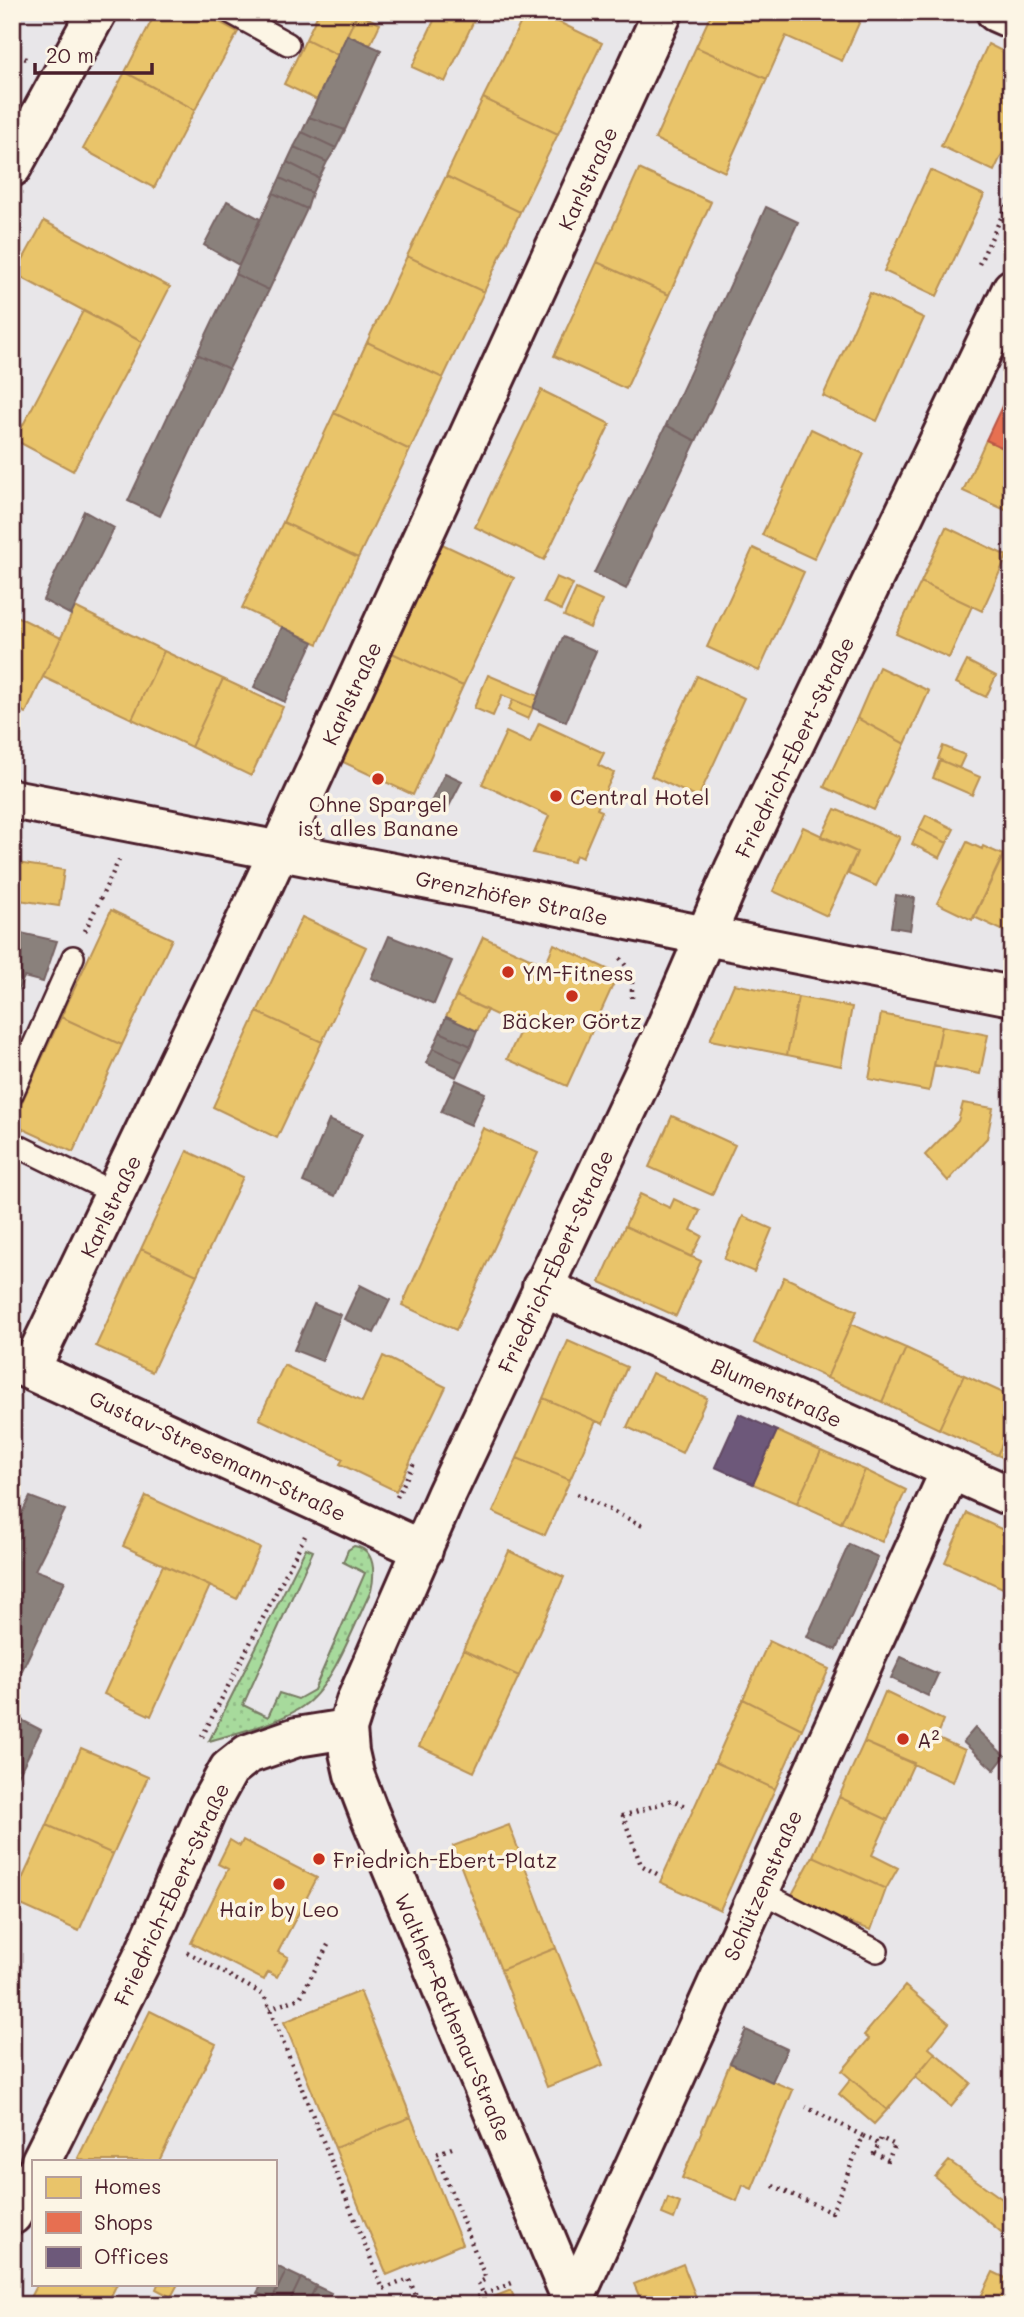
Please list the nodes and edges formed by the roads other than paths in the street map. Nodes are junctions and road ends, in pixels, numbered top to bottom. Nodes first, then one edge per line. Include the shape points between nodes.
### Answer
1 (97, 12) edge
2 (230, 12) edge
3 (663, 12) edge
4 (996, 12) edge
5 (1012, 19) edge
6 (288, 44) dead end
7 (12, 167) edge
8 (1012, 289) edge
9 (12, 799) edge
10 (279, 850) junction
11 (706, 936) junction
12 (73, 957) road end
13 (1012, 996) edge
14 (12, 1094) edge
15 (12, 1143) edge
16 (116, 1194) junction
17 (542, 1287) junction
18 (21, 1366) edge
19 (951, 1469) junction
20 (1012, 1497) edge
21 (423, 1550) junction
22 (347, 1729) junction
23 (759, 1891) junction
24 (877, 1951) dead end
25 (42, 2160) edge
26 (32, 2178) edge
27 (12, 2215) edge
28 (574, 2304) edge

1 - 7 street
2 - 6 lane
3 - 10 street, Karlstraße
4 - 5 street
8 - 11 street, Friedrich-Ebert-Straße
9 - 10 street, Grenzhöfer Straße
10 - 11 street, Grenzhöfer Straße
10 - 16 street, Karlstraße
11 - 13 street, Grenzhöfer Straße
11 - 17 street, Friedrich-Ebert-Straße
12 - 14 lane
15 - 16 lane
16 - 18 street, Karlstraße
17 - 19 street, Blumenstraße
17 - 21 street, Friedrich-Ebert-Straße
18 - 21 street, Gustav-Stresemann-Straße
19 - 20 street, Blumenstraße
19 - 23 street, Schützenstraße
21 - 22 street, Friedrich-Ebert-Straße
22 - 25 street, Friedrich-Ebert-Straße via 297,1737 248,1754 229,1769 144,1955
22 - 28 street, Walther-Rathenau-Straße via 354,1774 369,1813
23 - 24 lane
23 - 28 street, Schützenstraße
26 - 27 street

